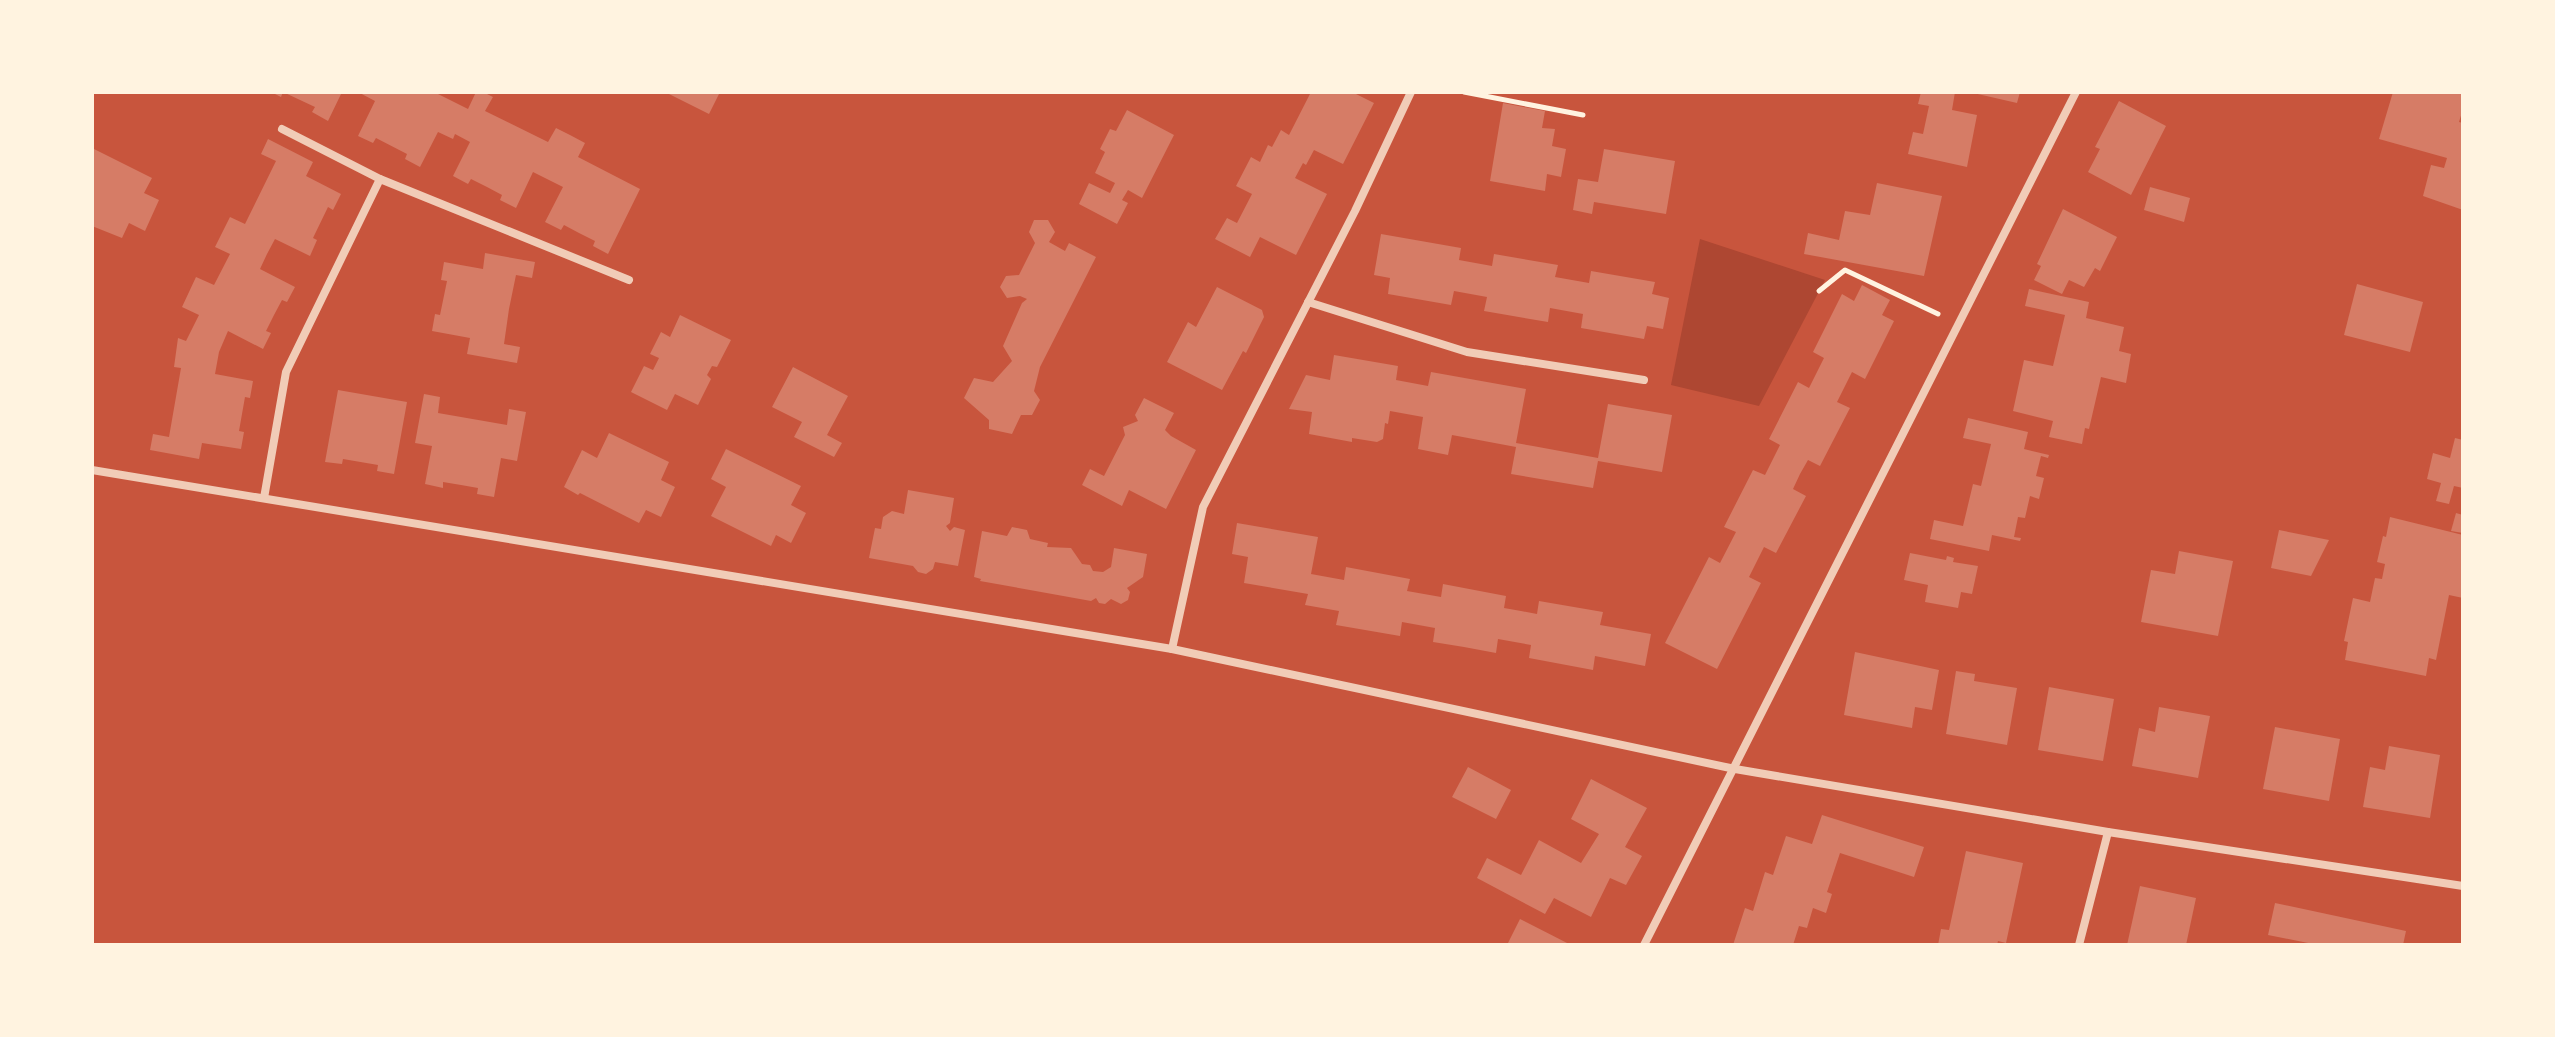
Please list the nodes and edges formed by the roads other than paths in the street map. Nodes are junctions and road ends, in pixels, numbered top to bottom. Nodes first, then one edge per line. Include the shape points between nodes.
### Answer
1 (1411, 92) edge
2 (2076, 92) edge
3 (282, 129) dead end
4 (380, 179) junction
5 (629, 280) dead end
6 (1308, 302) junction
7 (1644, 380) dead end
8 (92, 470) edge
9 (264, 498) junction
10 (1172, 649) junction
11 (1735, 769) junction
12 (2108, 832) junction
13 (2463, 886) edge
14 (1644, 945) edge
15 (2079, 945) edge

1 - 6 street
2 - 11 street
3 - 4 street
4 - 5 street
4 - 9 street via 286,372
6 - 7 street via 1467,352
6 - 10 street via 1203,507
8 - 9 street
9 - 10 street
10 - 11 street
11 - 12 street
11 - 14 street
12 - 13 street
12 - 15 street

